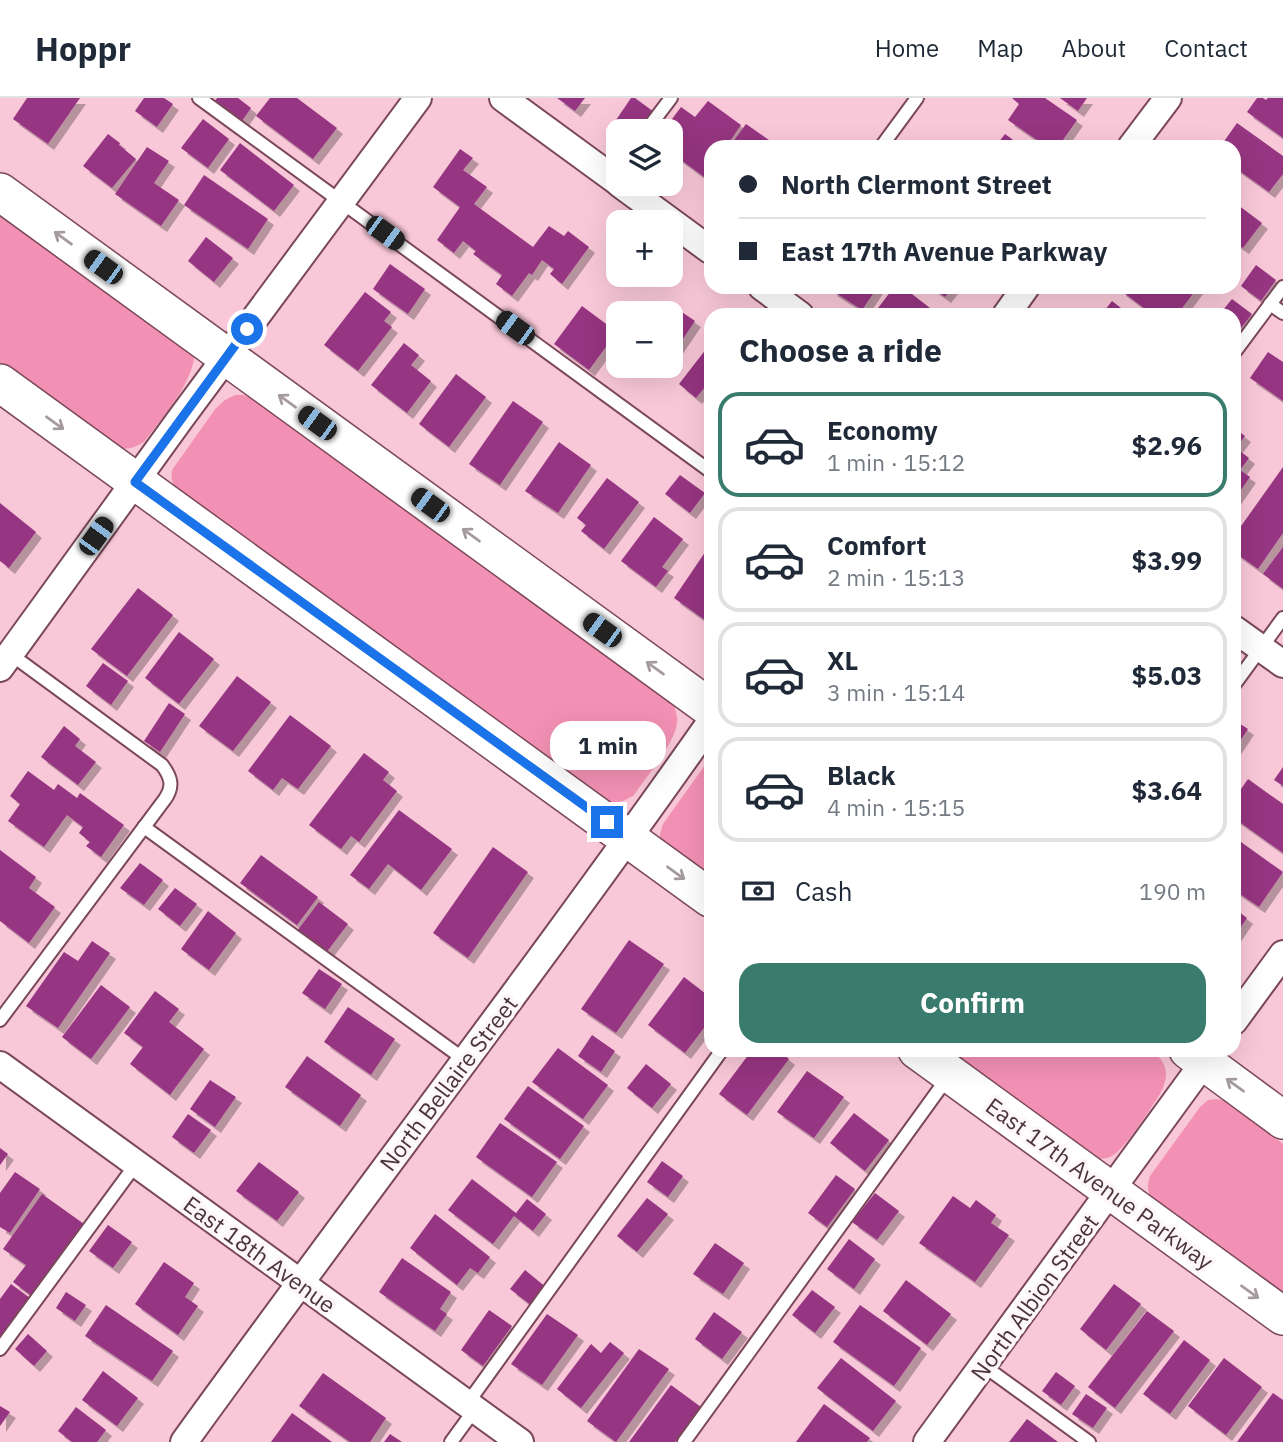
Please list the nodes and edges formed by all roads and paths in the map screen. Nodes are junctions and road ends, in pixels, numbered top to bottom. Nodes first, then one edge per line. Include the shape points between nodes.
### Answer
1 (199, 98) edge
2 (418, 98) edge
3 (503, 98) edge
4 (671, 98) edge
5 (917, 98) edge
6 (1168, 98) edge
7 (655, 119) edge
8 (886, 140) edge
9 (1136, 140) edge
10 (606, 171) edge
11 (0, 192) edge
12 (639, 196) edge
13 (341, 201) junction
14 (704, 245) edge
15 (1283, 287) edge
16 (775, 294) edge
17 (1270, 304) junction
18 (792, 308) edge
19 (1283, 313) edge
20 (1241, 343) edge
21 (227, 358) junction
22 (0, 383) edge
23 (704, 467) edge
24 (135, 482) junction
25 (1283, 618) edge
26 (1241, 634) edge
27 (1261, 648) junction
28 (4, 656) edge
29 (1283, 664) edge
30 (1241, 675) edge
31 (704, 704) edge
32 (704, 732) edge
33 (144, 827) junction
34 (629, 838) junction
35 (704, 894) edge
36 (1283, 954) edge
37 (1241, 1011) edge
38 (0, 1020) edge
39 (717, 1057) edge
40 (927, 1057) edge
41 (1200, 1057) edge
42 (1206, 1057) edge
43 (466, 1060) junction
44 (0, 1065) edge
45 (950, 1074) junction
46 (1283, 1120) edge
47 (136, 1164) junction
48 (1112, 1191) junction
49 (299, 1282) junction
50 (1283, 1316) edge
51 (0, 1349) edge
52 (984, 1366) junction
53 (471, 1407) junction
54 (184, 1442) edge
55 (451, 1442) edge
56 (520, 1442) edge
57 (684, 1442) edge
58 (927, 1442) edge
59 (1089, 1442) edge

1 - 13 lane
2 - 13 street
3 - 10 street
4 - 7 lane
5 - 8 lane
6 - 9 street
21 -> 11 main road
12 - 14 street
13 - 21 street
13 - 23 lane
15 - 17 lane
16 - 18 street
17 - 19 lane
17 - 20 lane
21 - 24 street
31 -> 21 main road
22 -> 24 main road
24 - 28 street
24 - 34 main road
25 - 27 lane
26 - 27 street
27 - 29 street
27 - 30 lane
28 - 33 lane via 162,765 172,782 170,791
32 - 34 street, North Bellaire Street
33 - 38 lane
33 - 43 lane
34 -> 35 main road
34 - 43 street, North Bellaire Street
36 - 37 street
39 - 53 lane
40 - 45 main road, East 17th Avenue Parkway
41 - 48 street, North Albion Street
46 -> 42 main road
43 - 49 street, North Bellaire Street
44 - 47 street, East 18th Avenue
45 - 48 main road, East 17th Avenue Parkway
45 - 57 lane
47 - 49 street, East 18th Avenue
47 - 51 lane
48 -> 50 main road, East 17th Avenue Parkway
48 - 52 street, North Albion Street
49 - 53 street, East 18th Avenue
49 - 54 street, North Bellaire Street
52 - 58 street, North Albion Street
52 - 59 lane
53 - 55 lane
53 - 56 street, East 18th Avenue

